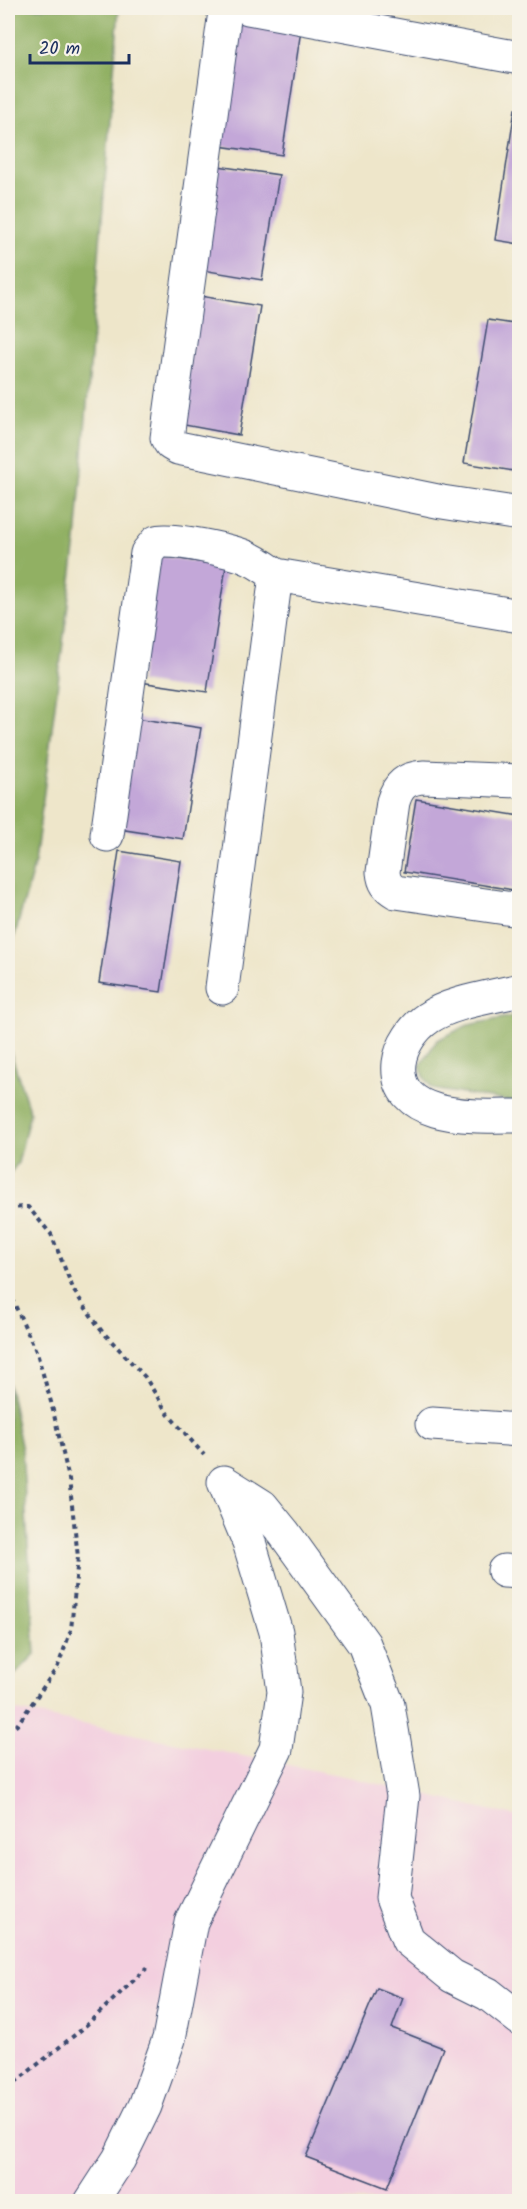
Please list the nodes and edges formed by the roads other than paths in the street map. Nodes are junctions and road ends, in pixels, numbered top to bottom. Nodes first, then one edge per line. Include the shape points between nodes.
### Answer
1 (231, 8) edge
2 (248, 8) edge
3 (519, 58) edge
4 (519, 514) edge
5 (276, 575) junction
6 (519, 616) edge
7 (519, 781) edge
8 (107, 835) dead end
9 (519, 910) edge
10 (222, 988) dead end
11 (519, 990) edge
12 (519, 1116) edge
13 (432, 1424) dead end
14 (519, 1430) edge
15 (519, 2019) edge
16 (91, 2202) edge

1 - 4 street via 224,19 167,438 178,448
2 - 3 street
5 - 6 street
5 - 8 street via 235,553 169,540 151,546
5 - 10 street
7 - 9 street via 424,777 405,782 396,791 393,802 383,872 388,888 396,892
11 - 12 street via 427,1018 407,1040 398,1070 402,1086 411,1098 453,1116
13 - 14 street
15 - 16 street via 488,1994 452,1976 408,1940 392,1898 403,1796 388,1705 364,1644 262,1506 224,1482 249,1542 276,1632 284,1692 276,1749 191,1922 169,2039 145,2106 119,2159

